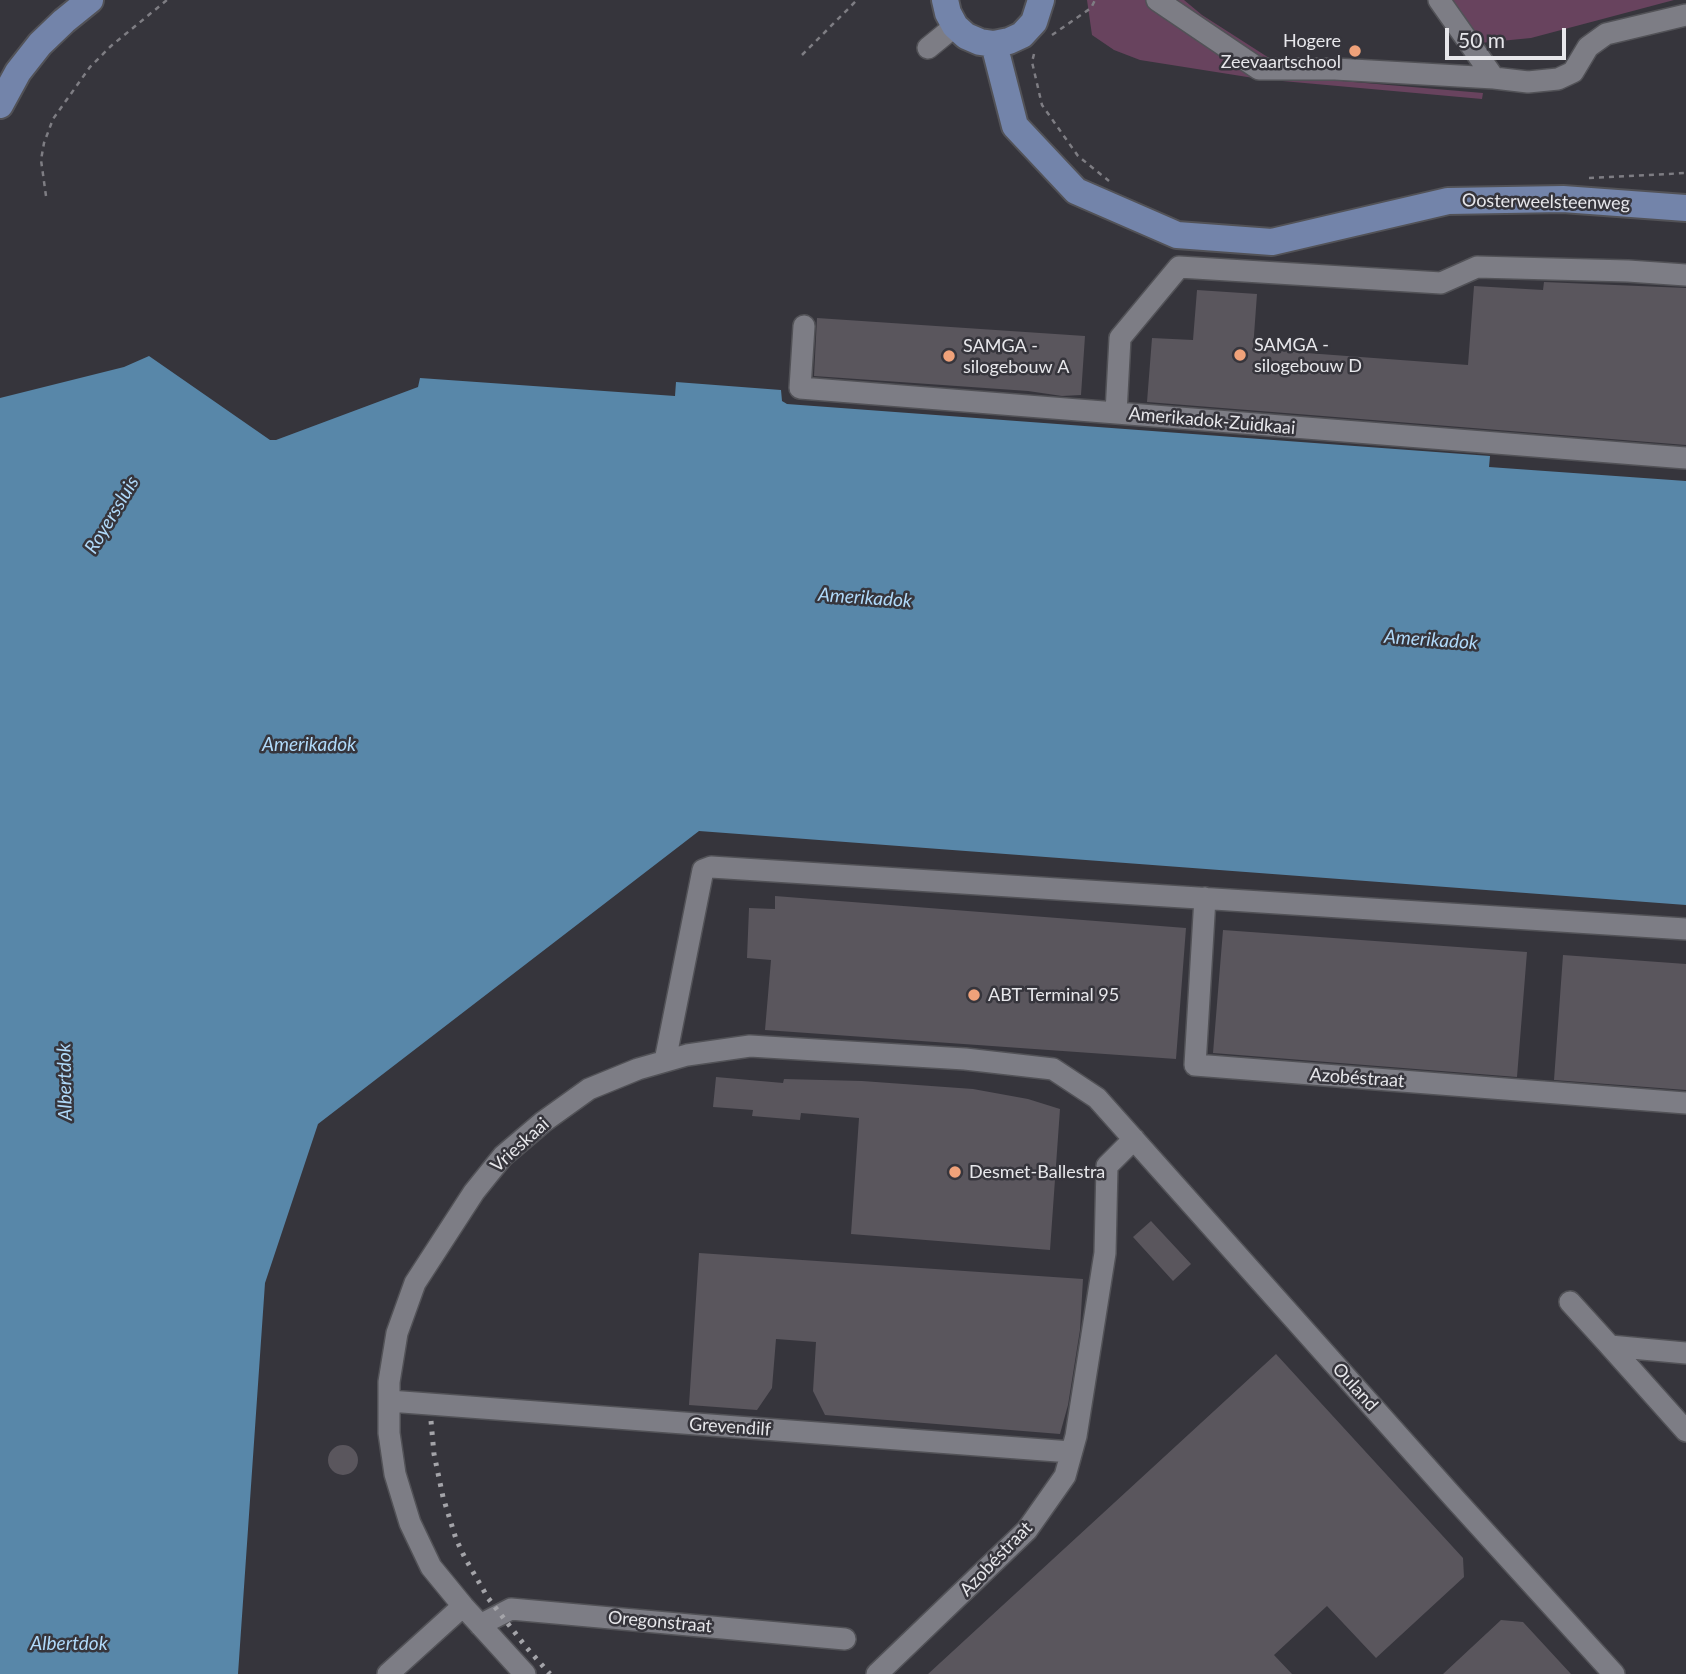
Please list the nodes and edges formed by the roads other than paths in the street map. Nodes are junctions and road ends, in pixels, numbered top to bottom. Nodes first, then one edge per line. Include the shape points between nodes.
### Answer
1 (945, 0) edge
2 (1041, 0) edge
3 (1157, 0) edge
4 (1439, 0) edge
5 (80, 3) edge
6 (1686, 15) edge
7 (955, 26) junction
8 (994, 44) junction
9 (928, 48) dead end
10 (1494, 78) junction
11 (0, 105) edge
12 (1686, 208) edge
13 (1686, 275) edge
14 (804, 326) dead end
15 (1116, 413) junction
16 (1686, 458) edge
17 (1205, 898) junction
18 (1686, 929) edge
19 (666, 1061) junction
20 (1097, 1098) joint
21 (1686, 1103) edge
22 (1134, 1139) junction
23 (1570, 1302) dead end
24 (1610, 1346) junction
25 (1686, 1353) edge
26 (389, 1401) junction
27 (1686, 1431) edge
28 (1071, 1452) junction
29 (463, 1606) junction
30 (480, 1625) junction
31 (845, 1639) dead end
32 (387, 1674) edge
33 (525, 1674) edge
34 (877, 1674) edge
35 (1614, 1674) edge

1 - 7 main road
2 - 8 main road via 1034,22 1022,34
3 - 10 street via 1259,69
4 - 10 street
5 - 11 main road via 18,72
6 - 10 street via 1606,34 1588,47 1573,72 1558,79
7 - 8 main road via 966,36
7 - 9 street
8 - 12 main road, Oosterweelsteenweg via 1015,126 1076,191 1177,235 1272,242 1448,201 1563,199
13 - 15 street via 1477,267 1441,284 1179,267 1120,338
14 - 15 street, Amerikadok-Zuidkaai via 800,388
15 - 16 street, Amerikadok-Zuidkaai
17 - 18 street
17 - 19 street via 711,867 703,870
17 - 21 street, Azobéstraat via 1195,1065
19 - 20 street, Vrieskaai via 750,1045 965,1059 1053,1069
19 - 26 street, Vrieskaai via 589,1089 503,1156 415,1283 397,1333
20 - 22 street, Ouland
22 - 28 street, Azobéstraat via 1108,1166 1105,1253
22 - 35 street, Ouland
23 - 24 street
24 - 25 street
24 - 27 street
26 - 28 street, Grevendilf
26 - 29 street, Vrieskaai via 395,1474 410,1523 431,1567
28 - 34 street, Azobéstraat via 1065,1476 1027,1530
29 - 30 street, Vrieskaai
29 - 32 street
30 - 31 street, Oregonstraat via 511,1609
30 - 33 street, Vrieskaai

